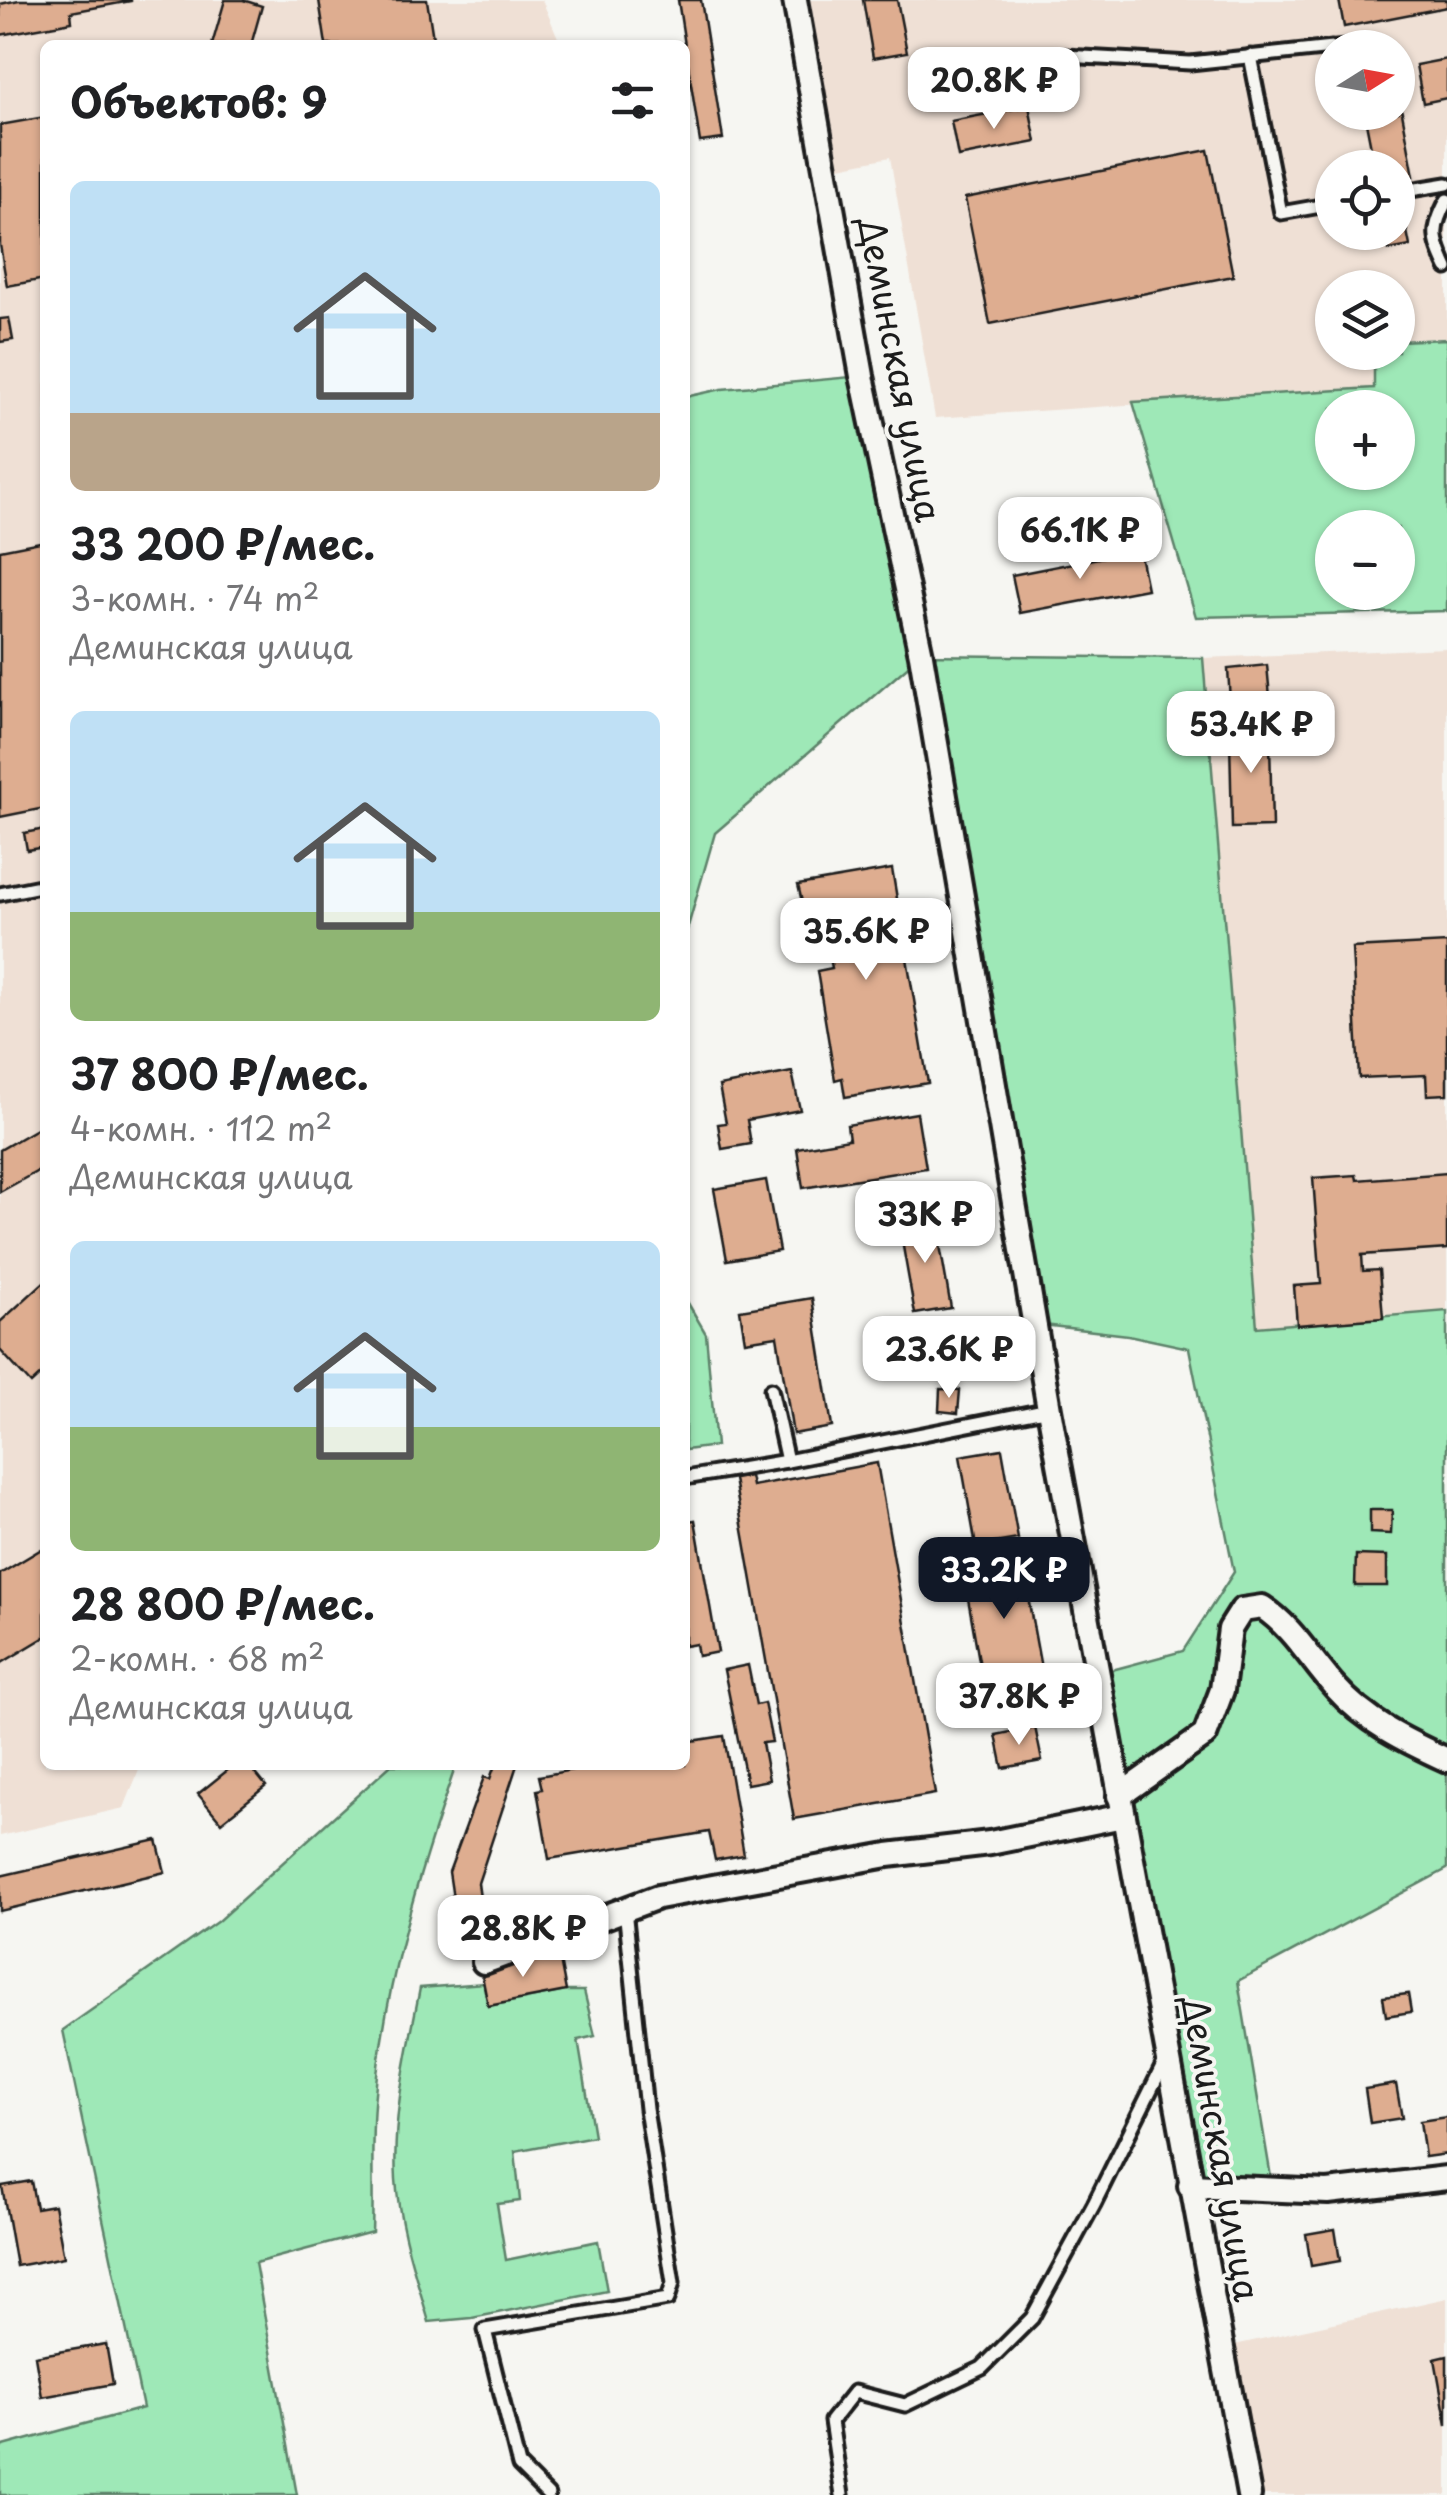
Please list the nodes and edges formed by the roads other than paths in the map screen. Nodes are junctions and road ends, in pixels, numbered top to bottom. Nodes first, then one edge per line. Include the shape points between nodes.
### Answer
1 (795, 0) edge
2 (1315, 50) edge
3 (1047, 55) dead end
4 (1250, 56) junction
5 (1447, 184) edge
6 (1415, 189) edge
7 (1447, 200) edge
8 (1315, 207) edge
9 (1447, 268) edge
10 (40, 887) edge
11 (0, 894) edge
12 (770, 1389) dead end
13 (1050, 1410) junction
14 (787, 1461) junction
15 (690, 1477) edge
16 (1447, 1760) edge
17 (1121, 1806) junction
18 (625, 1909) junction
19 (484, 1962) dead end
20 (1167, 2057) junction
21 (1447, 2178) edge
22 (1190, 2186) junction
23 (548, 2495) edge
24 (842, 2495) edge
25 (1250, 2495) edge

1 - 13 street, Деминская улица via 920,655
2 - 4 lane
3 - 4 lane via 1190,64
4 - 8 lane via 1281,213
5 - 6 lane
7 - 9 lane via 1434,240
10 - 11 lane
12 - 14 lane
13 - 14 lane
13 - 17 street, Деминская улица
14 - 15 lane
16 - 17 street via 1389,1733 1338,1691 1279,1618 1262,1607 1242,1610 1230,1630 1222,1690 1205,1736
17 - 18 street via 990,1842 726,1883
17 - 20 street, Деминская улица
18 - 19 street
18 - 23 lane via 673,2283 668,2298 485,2330 520,2466
20 - 22 street, Деминская улица
20 - 24 lane via 1032,2318 982,2368 906,2405 854,2392 831,2421
21 - 22 street via 1328,2192
22 - 25 street, Деминская улица

